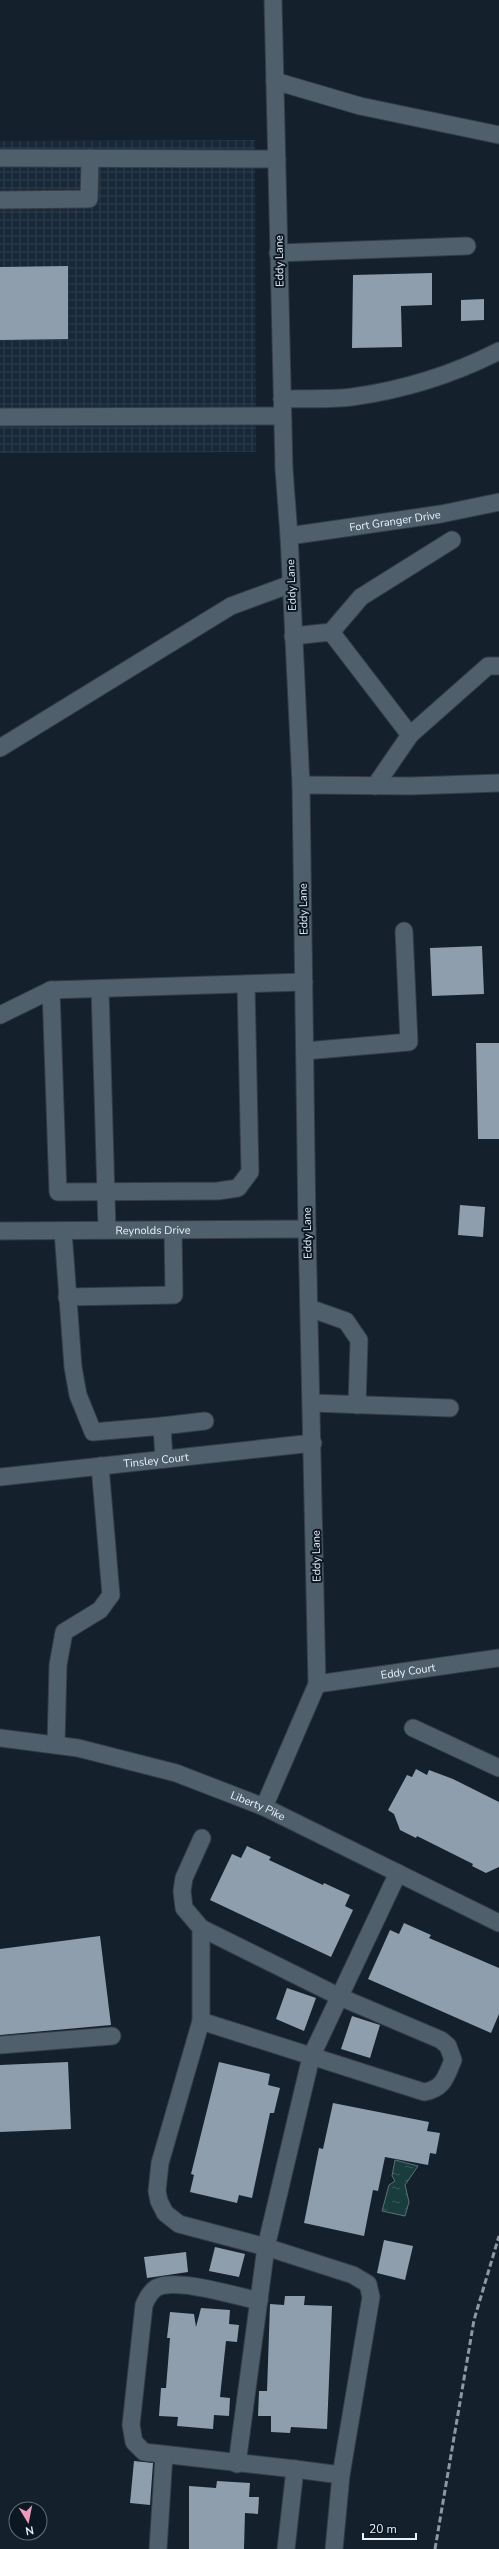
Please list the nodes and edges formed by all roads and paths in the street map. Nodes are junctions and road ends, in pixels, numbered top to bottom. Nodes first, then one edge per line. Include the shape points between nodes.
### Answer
1 (273, 0) edge
2 (275, 81) junction
3 (499, 135) edge
4 (0, 158) edge
5 (90, 158) junction
6 (277, 159) junction
7 (0, 200) edge
8 (467, 246) dead end
9 (278, 253) junction
10 (499, 351) edge
11 (282, 399) junction
12 (282, 416) junction
13 (0, 417) edge
14 (499, 502) edge
15 (289, 536) junction
16 (452, 540) dead end
17 (291, 584) junction
18 (331, 632) junction
19 (293, 636) junction
20 (499, 666) edge
21 (410, 735) junction
22 (0, 748) edge
23 (499, 783) edge
24 (301, 785) junction
25 (375, 786) junction
26 (404, 931) dead end
27 (304, 982) junction
28 (246, 984) junction
29 (100, 989) junction
30 (51, 990) junction
31 (0, 1015) edge
32 (305, 1051) junction
33 (106, 1192) junction
34 (307, 1229) junction
35 (63, 1230) junction
36 (106, 1230) junction
37 (172, 1230) junction
38 (0, 1231) edge
39 (67, 1297) junction
40 (309, 1308) junction
41 (312, 1403) junction
42 (356, 1404) junction
43 (450, 1408) dead end
44 (205, 1421) dead end
45 (162, 1426) junction
46 (313, 1443) junction
47 (164, 1459) junction
48 (100, 1466) junction
49 (0, 1478) edge
50 (499, 1658) edge
51 (317, 1684) junction
52 (413, 1728) dead end
53 (0, 1738) edge
54 (56, 1745) junction
55 (499, 1768) edge
56 (264, 1807) junction
57 (202, 1838) dead end
58 (398, 1873) junction
59 (499, 1922) edge
60 (201, 1928) junction
61 (340, 1997) junction
62 (201, 2021) junction
63 (112, 2036) dead end
64 (0, 2045) edge
65 (313, 2055) junction
66 (266, 2247) junction
67 (259, 2301) junction
68 (164, 2455) junction
69 (237, 2464) junction
70 (295, 2469) junction
71 (341, 2475) junction
72 (158, 2549) edge
73 (286, 2549) edge
74 (334, 2549) edge

1 - 2 street, Eddy Lane
2 - 3 street via 360,106
2 - 6 street, Eddy Lane
4 - 5 street
5 - 6 street
5 - 7 street via 89,199
6 - 9 street, Eddy Lane
8 - 9 street
9 - 11 street, Eddy Lane
10 - 11 street via 482,360 414,384 387,390 352,397
11 - 12 street, Eddy Lane
12 - 13 street
12 - 15 street, Eddy Lane
14 - 15 street, Fort Granger Drive via 441,514
15 - 17 street, Eddy Lane
16 - 18 street via 361,597
17 - 19 street, Eddy Lane
17 - 22 street via 231,606
18 - 19 street
18 - 21 street
19 - 24 street, Eddy Lane
20 - 21 street via 488,666
21 - 25 street
23 - 25 street
24 - 25 street
24 - 27 street, Eddy Lane
26 - 32 street via 409,1042
27 - 28 street
27 - 32 street, Eddy Lane
28 - 29 street
28 - 33 street via 250,1172 238,1188 218,1191
29 - 30 street
29 - 33 street
30 - 31 street
30 - 33 street via 58,1192
32 - 34 street, Eddy Lane
33 - 36 street
34 - 37 street, Reynolds Drive
34 - 40 street, Eddy Lane
35 - 36 street, Reynolds Drive
35 - 38 street, Reynolds Drive
35 - 39 street
36 - 37 street, Reynolds Drive
37 - 39 street via 174,1295
39 - 45 street via 78,1395 93,1432
40 - 41 street, Eddy Lane
40 - 42 street via 346,1321 358,1340
41 - 42 street
41 - 46 street, Eddy Lane
42 - 43 street
44 - 45 street
45 - 47 street
46 - 47 street, Tinsley Court
46 - 51 street, Eddy Lane
47 - 48 street, Tinsley Court
48 - 49 street, Tinsley Court
48 - 54 street via 111,1595 100,1610 64,1632 58,1665
50 - 51 street, Eddy Court
51 - 56 street, Eddy Lane
52 - 55 street
53 - 54 street, Liberty Pike
54 - 56 street, Liberty Pike via 128,1759 176,1773
56 - 58 street, Liberty Pike
57 - 60 street via 184,1878 182,1891 184,1908
58 - 59 street, Liberty Pike
58 - 61 street
60 - 61 street
60 - 62 street
61 - 65 street
61 - 65 street via 441,2040 448,2046 453,2060 443,2084 435,2090 424,2092
62 - 65 street
62 - 66 street via 160,2163 157,2191 159,2200 165,2214 179,2224
63 - 64 street
65 - 66 street
66 - 67 street
66 - 71 street via 353,2275 368,2284 371,2297
67 - 68 street via 174,2284 157,2287 148,2295 144,2305 131,2425 134,2442 144,2452
67 - 69 street
68 - 69 street
68 - 72 street
69 - 70 street
70 - 71 street
70 - 73 street
71 - 74 street

